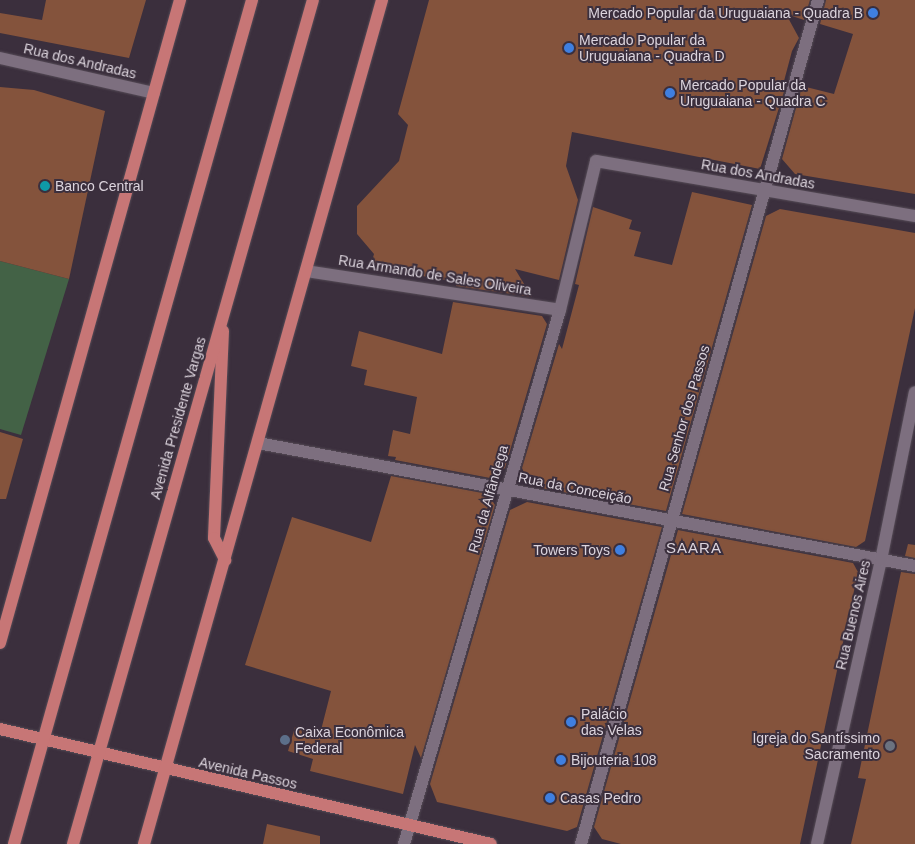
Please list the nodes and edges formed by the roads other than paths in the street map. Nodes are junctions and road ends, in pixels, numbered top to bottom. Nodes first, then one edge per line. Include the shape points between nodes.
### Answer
1 (180, 0) edge
2 (252, 0) edge
3 (313, 0) edge
4 (382, 0) edge
5 (818, 0) edge
6 (0, 58) edge
7 (154, 93) junction
8 (596, 161) joint
9 (763, 190) junction
10 (915, 216) edge
11 (306, 271) junction
12 (224, 309) junction
13 (560, 310) junction
14 (915, 392) edge
15 (258, 443) junction
16 (506, 490) junction
17 (671, 522) junction
18 (225, 560) junction
19 (881, 560) junction
20 (915, 566) edge
21 (0, 644) edge
22 (0, 729) edge
23 (45, 740) junction
24 (98, 752) junction
25 (167, 770) junction
26 (409, 825) junction
27 (14, 841) edge
28 (73, 844) edge
29 (144, 844) edge
30 (404, 844) edge
31 (491, 844) edge
32 (581, 844) edge
33 (817, 844) edge

1 - 7 main road
2 - 23 main road
3 - 12 main road, Avenida Presidente Vargas
4 - 11 main road
5 - 9 street, Rua Senhor dos Passos
6 - 7 street, Rua dos Andradas
7 - 21 main road
8 - 9 street, Rua dos Andradas
8 - 13 street, Rua da Alfândega
9 - 10 street, Rua dos Andradas
9 - 17 street, Rua Senhor dos Passos
11 - 13 street, Rua Armando de Sales Oliveira
11 - 15 main road
12 - 18 main road via 214,538
12 - 24 main road, Avenida Presidente Vargas
13 - 16 street, Rua da Alfândega
14 - 19 street, Rua Buenos Aires
15 - 16 street, Rua da Conceição
15 - 18 main road
16 - 17 street, Rua da Conceição
16 - 26 street, Rua da Alfândega
17 - 19 street, Rua da Conceição
17 - 32 street, Rua Senhor dos Passos
18 - 25 main road
19 - 20 street, Rua da Conceição
19 - 33 street, Rua Buenos Aires
22 - 23 main road, Avenida Passos
23 - 24 main road, Avenida Passos
23 - 27 main road
24 - 25 main road, Avenida Passos
24 - 28 main road, Avenida Presidente Vargas
25 - 26 main road, Avenida Passos
25 - 29 main road
26 - 30 street, Rua da Alfândega
26 - 31 main road, Avenida Passos

